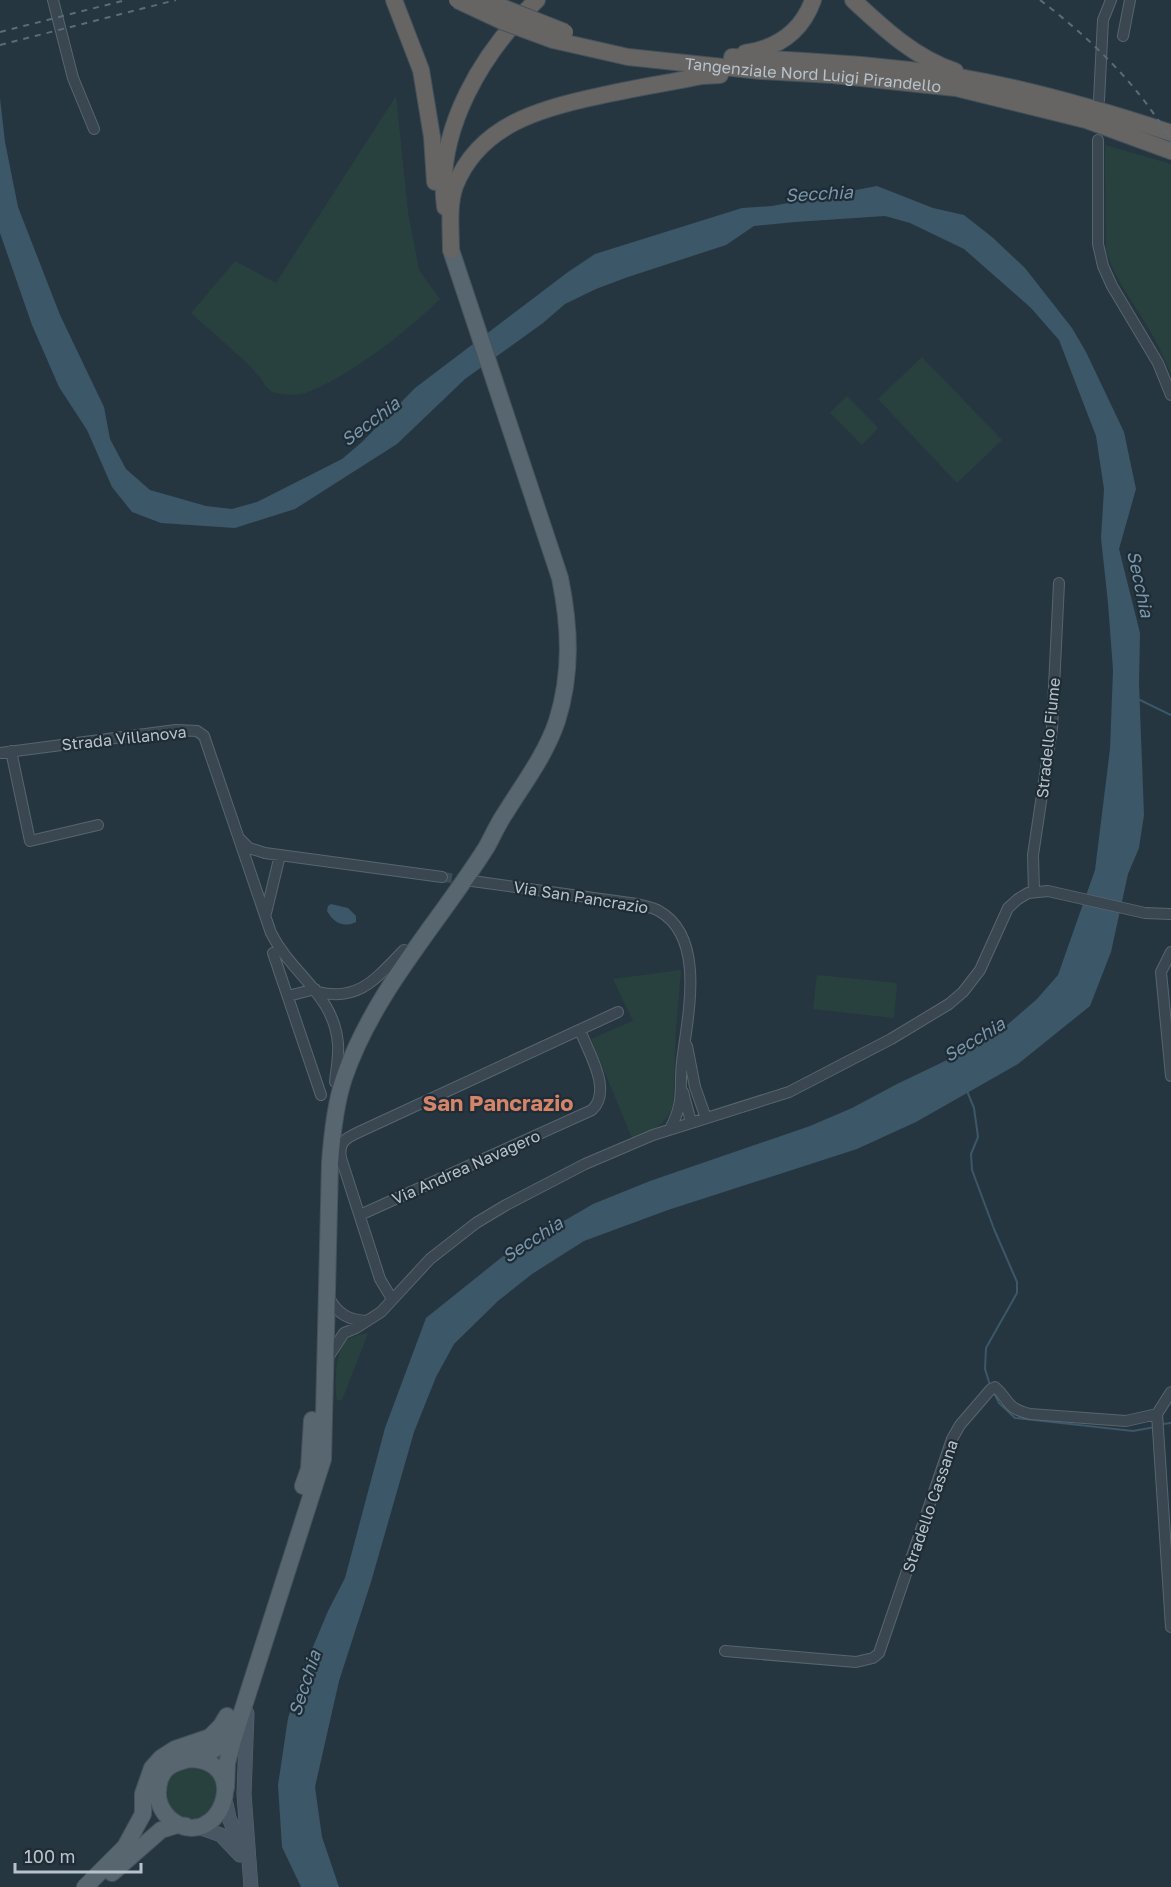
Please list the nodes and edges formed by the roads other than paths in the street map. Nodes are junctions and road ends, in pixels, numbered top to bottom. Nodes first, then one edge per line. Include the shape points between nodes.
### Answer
1 (394, 0) edge
2 (458, 0) edge
3 (484, 0) edge
4 (537, 0) edge
5 (813, 0) edge
6 (853, 0) edge
7 (1110, 3) edge
8 (54, 4) edge
9 (1129, 4) edge
10 (1123, 36) dead end
11 (629, 52) junction
12 (723, 57) junction
13 (761, 71) junction
14 (987, 82) junction
15 (1099, 100) dead end
16 (94, 129) dead end
17 (1171, 133) edge
18 (1098, 140) dead end
19 (1171, 151) edge
20 (451, 250) junction
21 (1171, 395) edge
22 (1059, 583) dead end
23 (5, 752) edge
24 (504, 814) junction
25 (98, 825) dead end
26 (236, 834) junction
27 (280, 855) junction
28 (442, 877) tunnel mouth
29 (472, 881) tunnel mouth
30 (1034, 892) junction
31 (1171, 914) edge
32 (266, 919) junction
33 (404, 950) junction
34 (1171, 952) edge
35 (273, 953) dead end
36 (316, 991) junction
37 (288, 996) junction
38 (618, 1012) dead end
39 (580, 1030) junction
40 (686, 1040) junction
41 (1171, 1076) edge
42 (335, 1082) junction
43 (682, 1089) junction
44 (321, 1095) dead end
45 (706, 1118) junction
46 (691, 1122) junction
47 (670, 1129) junction
48 (360, 1215) junction
49 (326, 1293) junction
50 (392, 1299) junction
51 (367, 1322) junction
52 (324, 1361) junction
53 (1171, 1392) edge
54 (1157, 1414) junction
55 (1171, 1627) edge
56 (725, 1651) dead end
57 (253, 1682) junction
58 (234, 1705) junction
59 (185, 1758) junction
60 (157, 1793) junction
61 (225, 1794) junction
62 (192, 1826) junction
63 (140, 1848) junction
64 (248, 1866) junction
65 (85, 1887) edge
66 (93, 1887) edge
67 (251, 1887) edge

1 - 20 highway via 421,70 438,205
2 - 11 highway, Tangenziale Nord Luigi Pirandello, bridge via 553,40
3 - 11 highway, Tangenziale Nord Luigi Pirandello, bridge via 555,29
4 - 20 highway via 520,16 484,66 454,125 443,178
5 - 12 highway via 795,32 779,43
6 - 14 highway via 910,48 951,70
7 - 9 street
7 - 15 street via 1103,20
8 - 16 street via 73,78
9 - 10 street
11 - 12 highway, Tangenziale Nord Luigi Pirandello
11 - 13 highway, Tangenziale Nord Luigi Pirandello
12 - 14 highway, Tangenziale Nord Luigi Pirandello via 853,64
13 - 19 highway, Tangenziale Nord Luigi Pirandello via 956,88 1086,120
13 - 20 highway via 702,76 631,89 564,103 519,119 474,154 461,175 452,199
14 - 17 highway, Tangenziale Nord Luigi Pirandello
18 - 21 street via 1098,244 1103,266 1154,355
20 - 24 main road via 560,578 568,626 565,689 556,722 533,771
22 - 30 street, Stradello Fiume via 1053,719 1033,855
23 - 25 street, Strada Villanova via 30,841
23 - 26 street, Strada Villanova via 176,730 197,731 208,745
24 - 33 main road
24 - 49 main road via 486,847 385,993 343,1080 331,1152
26 - 27 street via 249,848
26 - 32 street
27 - 28 street
27 - 32 street
29 - 40 street, Via San Pancrazio via 637,904 665,914 678,928 688,952
30 - 31 street via 1058,892 1145,913
30 - 45 street via 1018,898 1008,908 980,970 949,1004 789,1092
32 - 36 street via 275,942
33 - 36 street via 367,986 340,995
33 - 42 main road via 377,991
34 - 41 street via 1161,972
35 - 37 street
36 - 37 street
36 - 42 street via 328,1006 336,1032
37 - 44 street
38 - 39 street
39 - 48 street via 342,1142 340,1152
39 - 48 street, Via Andrea Navagero via 600,1083 600,1099 592,1110
40 - 43 street, Via San Pancrazio
40 - 45 street, Via San Pancrazio
42 - 58 main road via 319,1162 309,1469
43 - 46 street, Via San Pancrazio
43 - 47 street, Via San Pancrazio
45 - 46 street
46 - 47 street
47 - 50 street via 585,1164 476,1223 430,1259
48 - 50 street via 380,1279
49 - 51 street via 342,1315
49 - 52 main road
50 - 51 street
51 - 52 street via 344,1333
52 - 57 main road via 323,1459
53 - 54 street
54 - 55 street
54 - 56 street, Stradello Cassana via 1126,1421 1030,1414 1015,1409 995,1387 990,1389 952,1439 879,1653 873,1659 856,1662
57 - 61 main road via 227,1763
57 - 64 main road via 245,1721
58 - 59 main road via 218,1747 200,1757
58 - 65 main road via 210,1737 160,1758 143,1794 143,1814 125,1847
59 - 60 main road via 165,1771
59 - 61 main road via 207,1761 216,1768 223,1777
60 - 62 main road via 164,1812 179,1824
60 - 63 main road via 150,1826
61 - 62 main road via 222,1808 211,1821
61 - 64 main road
62 - 63 main road via 161,1830
62 - 64 main road via 221,1835
63 - 66 main road
64 - 67 main road

